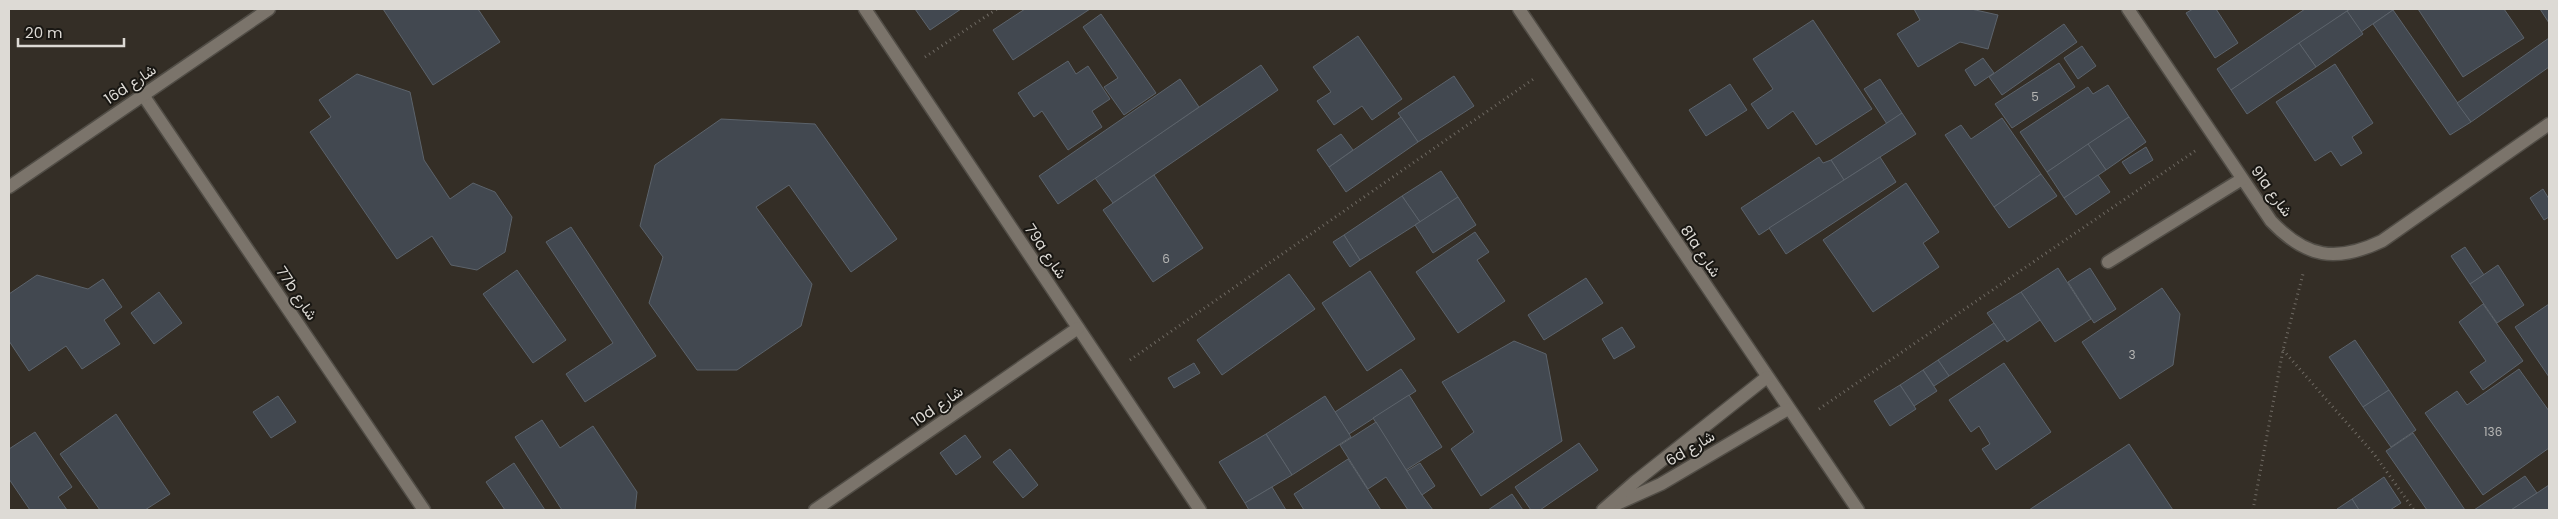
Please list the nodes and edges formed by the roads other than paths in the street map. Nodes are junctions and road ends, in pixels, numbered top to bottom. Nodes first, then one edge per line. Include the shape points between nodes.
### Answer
1 (269, 9) edge
2 (865, 9) edge
3 (1518, 9) edge
4 (2128, 9) edge
5 (144, 95) junction
6 (2549, 124) edge
7 (2242, 179) junction
8 (9, 187) edge
9 (2108, 262) dead end
10 (1078, 328) junction
11 (1767, 377) junction
12 (1788, 409) junction
13 (424, 510) edge
14 (815, 510) edge
15 (1200, 510) edge
16 (1604, 510) edge
17 (1858, 510) edge

1 - 5 street, 16d شارع
2 - 10 street, 79a شارع
3 - 11 street, 81a شارع
4 - 7 street, 91a شارع
5 - 8 street, 16d شارع
5 - 13 street, 77b شارع
6 - 7 street, 91a شارع via 2382,241 2359,252 2334,255 2310,251 2288,239 2271,221
7 - 9 street
10 - 14 street, 10d شارع
10 - 15 street, 79a شارع
11 - 12 street, 81a شارع
11 - 16 street, 6d شارع
12 - 16 street, 6d شارع via 1662,484
12 - 17 street, 81a شارع

